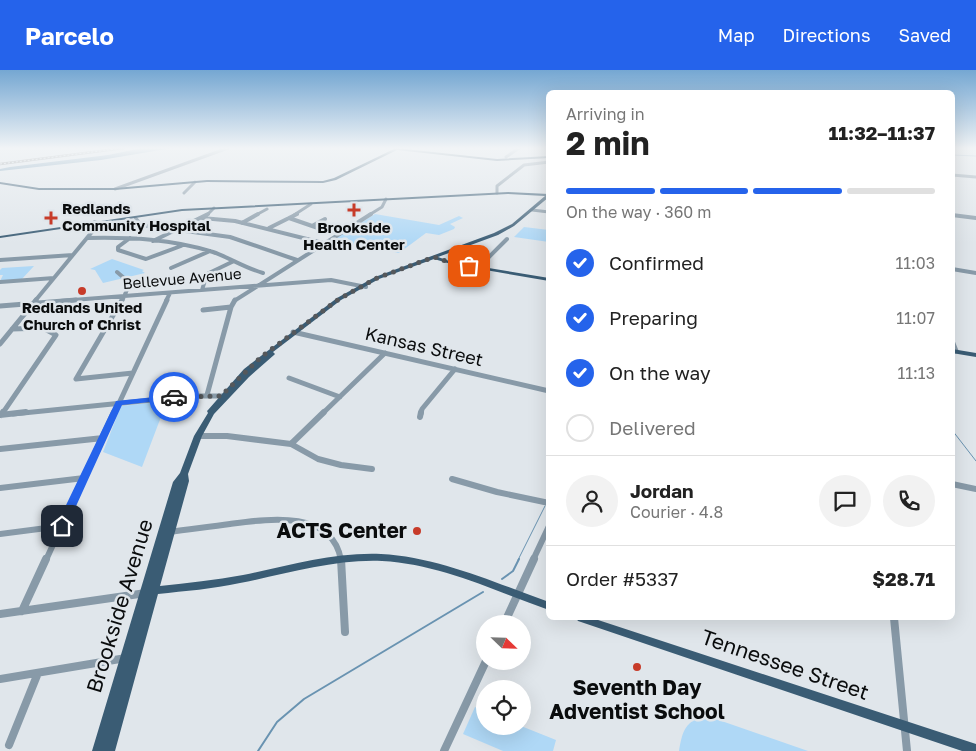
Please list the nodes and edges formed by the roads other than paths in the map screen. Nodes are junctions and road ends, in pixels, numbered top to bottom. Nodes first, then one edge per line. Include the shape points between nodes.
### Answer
1 (141, 180) edge
2 (329, 180) edge
3 (505, 180) edge
4 (195, 182) junction
5 (0, 183) edge
6 (116, 189) junction
7 (184, 193) dead end
8 (497, 193) junction
9 (546, 196) edge
10 (386, 199) junction
11 (546, 199) edge
12 (310, 204) junction
13 (214, 208) junction
14 (267, 209) dead end
15 (534, 210) junction
16 (546, 212) edge
17 (955, 215) edge
18 (202, 218) junction
19 (289, 218) junction
20 (976, 218) edge
21 (136, 219) dead end
22 (325, 219) dead end
23 (95, 222) junction
24 (242, 223) junction
25 (312, 226) junction
26 (269, 228) junction
27 (178, 229) junction
28 (342, 232) junction
29 (0, 237) edge
30 (88, 238) junction
31 (130, 238) junction
32 (507, 239) dead end
33 (153, 241) junction
34 (324, 243) junction
35 (183, 244) junction
36 (210, 251) junction
37 (73, 255) junction
38 (436, 258) junction
39 (0, 260) edge
40 (297, 260) junction
41 (234, 261) junction
42 (171, 268) dead end
43 (478, 268) junction
44 (955, 270) edge
45 (117, 272) dead end
46 (263, 273) dead end
47 (976, 273) edge
48 (54, 278) junction
49 (546, 279) edge
50 (0, 282) edge
51 (255, 286) junction
52 (363, 286) junction
53 (202, 290) junction
54 (170, 293) junction
55 (125, 296) junction
56 (33, 304) junction
57 (0, 306) edge
58 (231, 307) junction
59 (203, 310) dead end
60 (12, 329) junction
61 (296, 333) junction
62 (0, 344) edge
63 (955, 351) edge
64 (385, 353) junction
65 (976, 355) edge
66 (255, 368) junction
67 (455, 369) junction
68 (246, 370) junction
69 (133, 373) junction
70 (289, 378) dead end
71 (236, 379) junction
72 (233, 390) junction
73 (546, 390) edge
74 (207, 395) junction
75 (224, 396) junction
76 (340, 397) junction
77 (119, 403) junction
78 (0, 416) edge
79 (420, 417) dead end
80 (198, 436) junction
81 (102, 438) junction
82 (291, 444) junction
83 (0, 449) edge
84 (372, 469) dead end
85 (84, 478) junction
86 (452, 479) dead end
87 (955, 485) edge
88 (0, 488) edge
89 (976, 490) edge
90 (546, 502) edge
91 (62, 526) junction
92 (167, 532) junction
93 (546, 533) edge
94 (0, 534) edge
95 (340, 560) junction
96 (150, 592) junction
97 (517, 596) junction
98 (546, 605) edge
99 (22, 611) junction
100 (0, 614) edge
101 (508, 615) edge
102 (587, 620) edge
103 (894, 620) edge
104 (345, 632) dead end
105 (130, 658) junction
106 (482, 670) edge
107 (38, 672) junction
108 (0, 679) edge
109 (904, 726) junction
110 (9, 745) dead end
111 (976, 750) edge
112 (98, 751) edge
113 (109, 751) edge
114 (444, 751) edge
115 (907, 751) edge

1 - 6 street
2 - 4 main road
3 - 8 street via 497,186
4 - 6 main road
4 - 7 street
5 - 6 main road via 39,189
8 - 9 main road
8 - 10 main road
10 - 12 main road
10 - 28 street via 384,206
11 - 15 main road
12 - 13 main road
12 - 19 street
13 - 18 street
13 - 23 main road via 155,212
14 - 24 street
15 - 16 street
15 - 38 main road via 512,227
17 - 20 street
18 - 24 street
18 - 27 street
19 - 25 street
19 - 26 street
21 - 27 street via 141,225
22 - 25 street
23 - 29 main road
23 - 30 street via 96,227
24 - 26 street
25 - 28 street
26 - 34 street via 295,238
27 - 33 street
27 - 40 street via 235,238
28 - 34 street
30 - 31 street
30 - 37 street
31 - 33 street
31 - 35 street via 118,250 146,259
32 - 43 street
33 - 35 street
34 - 40 street
35 - 36 street
36 - 41 street
36 - 42 street
37 - 39 street
37 - 48 street
38 - 43 main road
38 - 52 main road
40 - 51 street
41 - 46 street
41 - 53 street via 207,274
43 - 49 main road
44 - 47 street
45 - 55 street via 130,283
48 - 50 street
48 - 56 street
51 - 52 street, Bellevue Avenue via 331,280
51 - 53 street, Bellevue Avenue
51 - 58 street via 235,300
52 - 61 main road
53 - 54 street, Bellevue Avenue
54 - 55 street, Bellevue Avenue
54 - 69 street
55 - 56 street, Bellevue Avenue
55 - 69 street via 76,378
56 - 57 street, Bellevue Avenue
56 - 60 street
58 - 59 street
58 - 74 street
60 - 62 street
60 - 78 street via 43,328 56,335
61 - 64 street, Kansas Street
61 - 66 main road
61 - 68 main road
63 - 65 main road
64 - 67 street, Kansas Street
64 - 76 street
66 - 68 main road
66 - 72 main road
67 - 73 street, Kansas Street
67 - 79 street via 422,409
68 - 71 main road
69 - 77 street
70 - 76 street
71 - 72 main road via 239,381
71 - 75 main road
72 - 75 main road
74 - 75 street
74 - 77 street
75 - 80 main road, Brookside Avenue
76 - 82 street
77 - 78 street
77 - 81 street
80 - 82 street
80 - 92 main road, Brookside Avenue
81 - 83 street
81 - 85 street
82 - 84 street via 296,450 308,454 358,469
85 - 88 street
85 - 91 street
86 - 90 street
87 - 89 street
91 - 94 street
91 - 99 street
92 - 95 street via 288,519 330,534
92 - 96 main road, Brookside Avenue
93 - 97 street
95 - 96 main road
95 - 97 main road via 402,560
95 - 104 street
96 - 99 street
96 - 105 main road, Brookside Avenue
97 - 98 main road
97 - 101 street
99 - 100 street
102 - 109 main road, Tennessee Street
103 - 109 street
105 - 107 street
105 - 112 main road, Brookside Avenue
105 - 113 main road, Brookside Avenue
106 - 114 street
107 - 108 street
107 - 110 street
109 - 111 main road, Tennessee Street
109 - 115 street

